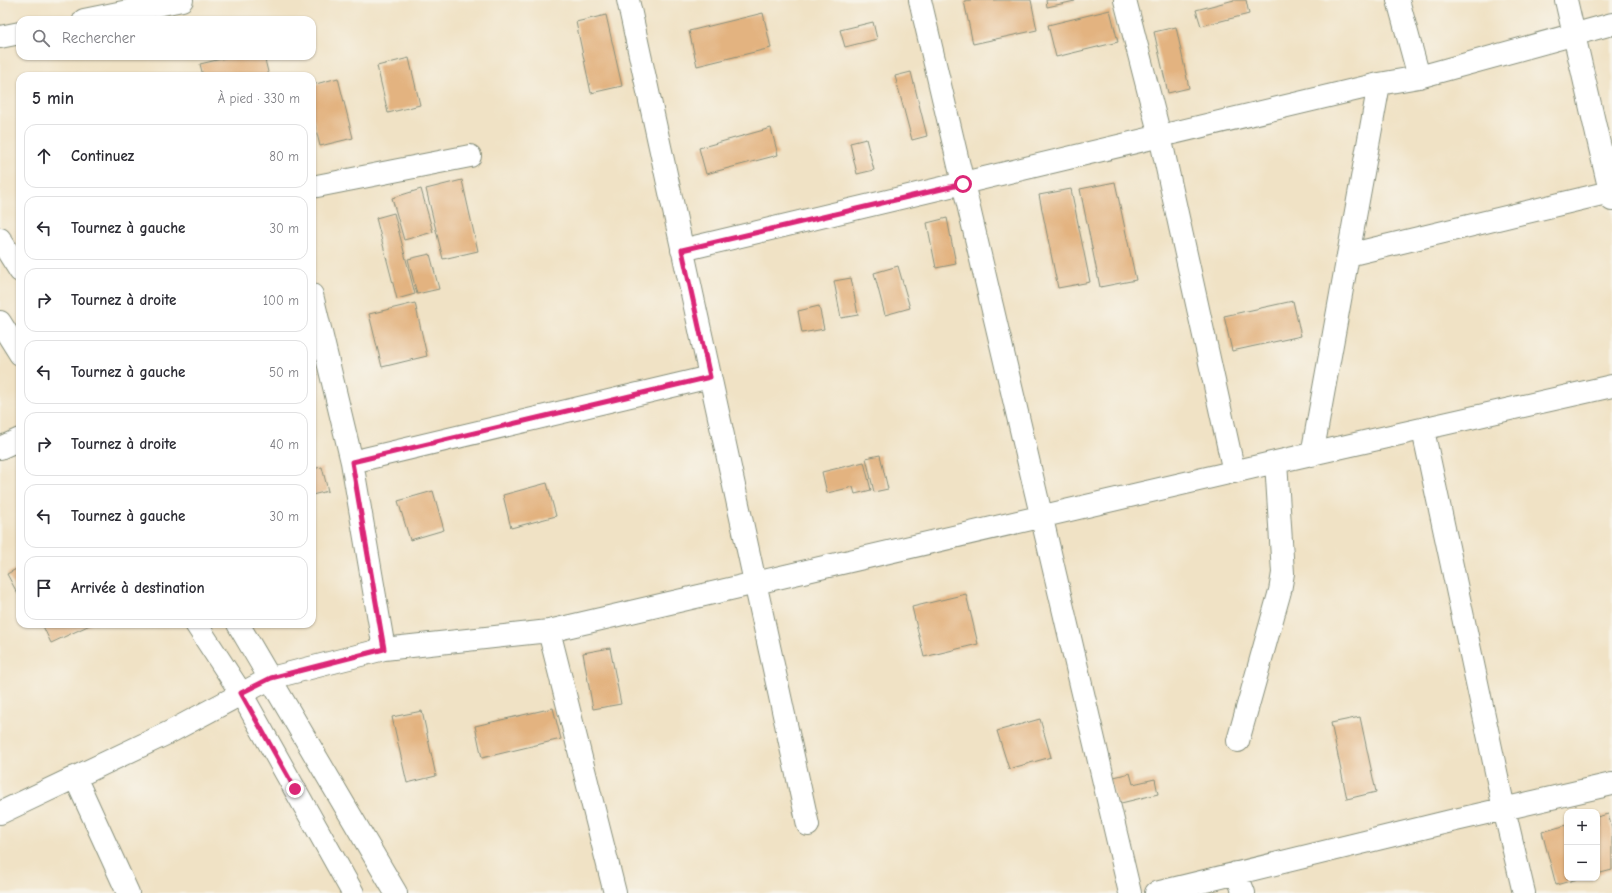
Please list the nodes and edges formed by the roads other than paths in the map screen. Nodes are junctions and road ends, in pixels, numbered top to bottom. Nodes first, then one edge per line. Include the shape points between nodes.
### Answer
1 (182, 0) edge
2 (628, 0) edge
3 (920, 0) edge
4 (1126, 0) edge
5 (1398, 0) edge
6 (1566, 0) edge
7 (104, 16) edge
8 (1612, 24) edge
9 (16, 34) edge
10 (1574, 34) junction
11 (0, 37) edge
12 (1419, 77) junction
13 (1379, 84) junction
14 (1160, 136) junction
15 (470, 156) dead end
16 (963, 184) junction
17 (316, 186) edge
18 (1611, 196) edge
19 (7, 240) edge
20 (682, 250) junction
21 (1348, 255) junction
22 (16, 261) edge
23 (316, 312) edge
24 (0, 322) edge
25 (16, 348) edge
26 (710, 377) junction
27 (1612, 386) edge
28 (1423, 430) junction
29 (16, 441) edge
30 (0, 448) edge
31 (1312, 455) junction
32 (352, 462) junction
33 (1276, 462) junction
34 (1234, 472) junction
35 (1041, 517) junction
36 (754, 584) junction
37 (199, 628) edge
38 (240, 628) edge
39 (549, 631) junction
40 (384, 649) junction
41 (271, 678) junction
42 (241, 693) junction
43 (1238, 741) dead end
44 (75, 778) junction
45 (1612, 784) edge
46 (1504, 809) junction
47 (0, 813) edge
48 (808, 825) dead end
49 (1236, 873) junction
50 (128, 893) edge
51 (353, 893) edge
52 (396, 893) edge
53 (615, 893) edge
54 (1130, 893) edge
55 (1156, 893) edge
56 (1244, 893) edge
57 (1524, 893) edge

1 - 7 street
2 - 20 street
3 - 16 street
4 - 14 street
5 - 12 street
6 - 10 street
8 - 10 street
9 - 11 street
10 - 12 street
10 - 18 street
12 - 13 street
13 - 14 street
13 - 21 street
14 - 16 street
14 - 34 street
15 - 17 street
16 - 20 street
16 - 35 street
18 - 21 street
19 - 22 street
20 - 26 street
21 - 31 street
23 - 32 street
24 - 25 street
26 - 32 street
26 - 36 street
27 - 28 street
28 - 31 street
28 - 46 street
29 - 30 street
31 - 33 street
32 - 40 street
33 - 34 street
33 - 43 street via 1283,557 1282,579
34 - 35 street
35 - 36 street
35 - 54 street
36 - 39 street
36 - 48 street
37 - 42 street
38 - 41 street
39 - 40 street
39 - 53 street
40 - 41 street
41 - 42 street
41 - 52 street
42 - 44 street via 170,732
42 - 51 street
44 - 47 street
44 - 50 street
45 - 46 street
46 - 49 street
46 - 57 street
49 - 55 street
49 - 56 street

